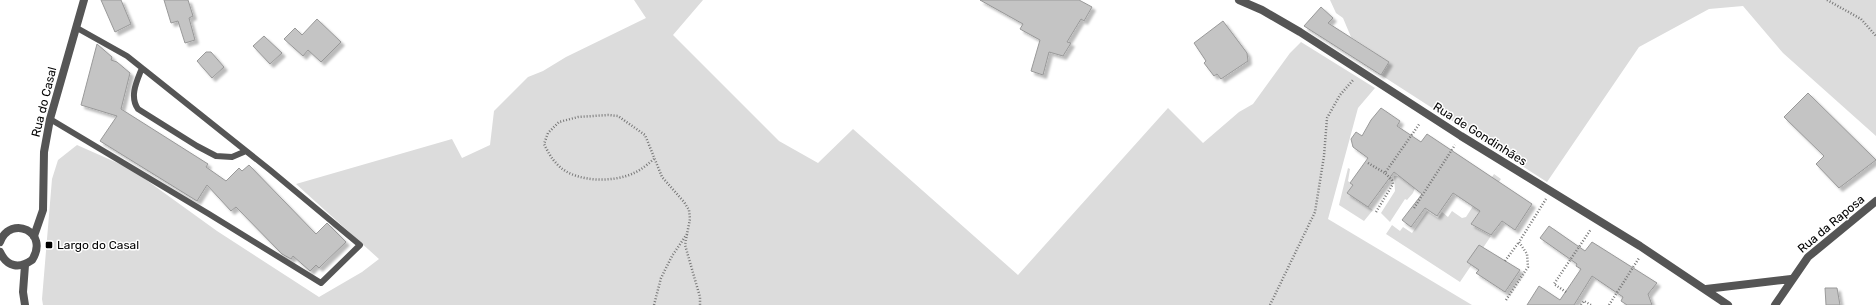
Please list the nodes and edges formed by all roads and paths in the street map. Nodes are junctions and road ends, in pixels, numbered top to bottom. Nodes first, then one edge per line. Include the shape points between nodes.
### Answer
1 (84, 0) edge
2 (1239, 0) edge
3 (1827, 0) edge
4 (77, 28) junction
5 (1876, 36) edge
6 (142, 68) junction
7 (1361, 72) junction
8 (1426, 114) junction
9 (50, 119) junction
10 (1461, 136) junction
11 (246, 151) junction
12 (654, 159) junction
13 (1368, 163) dead end
14 (1385, 173) junction
15 (1551, 192) junction
16 (1876, 201) edge
17 (1414, 208) dead end
18 (1376, 212) dead end
19 (1597, 220) junction
20 (687, 234) junction
21 (34, 236) junction
22 (1, 239) edge
23 (1518, 242) junction
24 (1645, 249) junction
25 (0, 252) edge
26 (1505, 261) dead end
27 (25, 265) junction
28 (1791, 279) junction
29 (1706, 289) junction
30 (1566, 292) dead end
31 (1506, 300) dead end
32 (25, 305) edge
33 (654, 305) edge
34 (700, 305) edge
35 (1270, 305) edge
36 (1582, 305) edge
37 (1591, 305) edge
38 (1609, 305) edge
39 (1728, 305) edge
40 (1775, 305) edge

1 - 4 street, Rua do Casal
2 - 7 street, Rua de Gondinhães via 1287,24
3 - 5 path via 1861,19
4 - 6 lane via 127,56
4 - 9 street, Rua do Casal
6 - 11 lane
6 - 11 lane via 134,91 138,109 216,156 232,157
7 - 8 street, Rua de Gondinhães
7 - 35 path via 1340,95 1327,118 1315,212
8 - 10 street, Rua de Gondinhães
8 - 14 path
9 - 11 lane via 321,283 360,245
9 - 21 street, Rua do Casal via 44,152 43,210
10 - 15 street, Rua de Gondinhães
10 - 17 path
12 - 12 path via 646,135 623,118 608,115 578,116 559,122 548,133 544,144 560,168 592,179 621,178 634,173
12 - 20 path via 662,177 689,210
13 - 14 path
14 - 18 path via 1393,184
15 - 19 street, Rua de Gondinhães
15 - 23 path
16 - 28 street, Rua da Raposa via 1808,257
19 - 24 street, Rua de Gondinhães
19 - 30 path via 1554,284
20 - 33 path via 661,278
20 - 34 path via 685,245
21 - 22 street via 26,229 12,228
21 - 27 street via 37,253
23 - 26 path
23 - 31 path via 1527,254 1528,267
24 - 29 street, Rua de Gondinhães
24 - 38 path
25 - 27 street via 8,263 15,266
27 - 32 street
28 - 29 street
28 - 40 street, Rua da Raposa
29 - 39 street, Rua de Gondinhães
36 - 37 path via 1584,301

